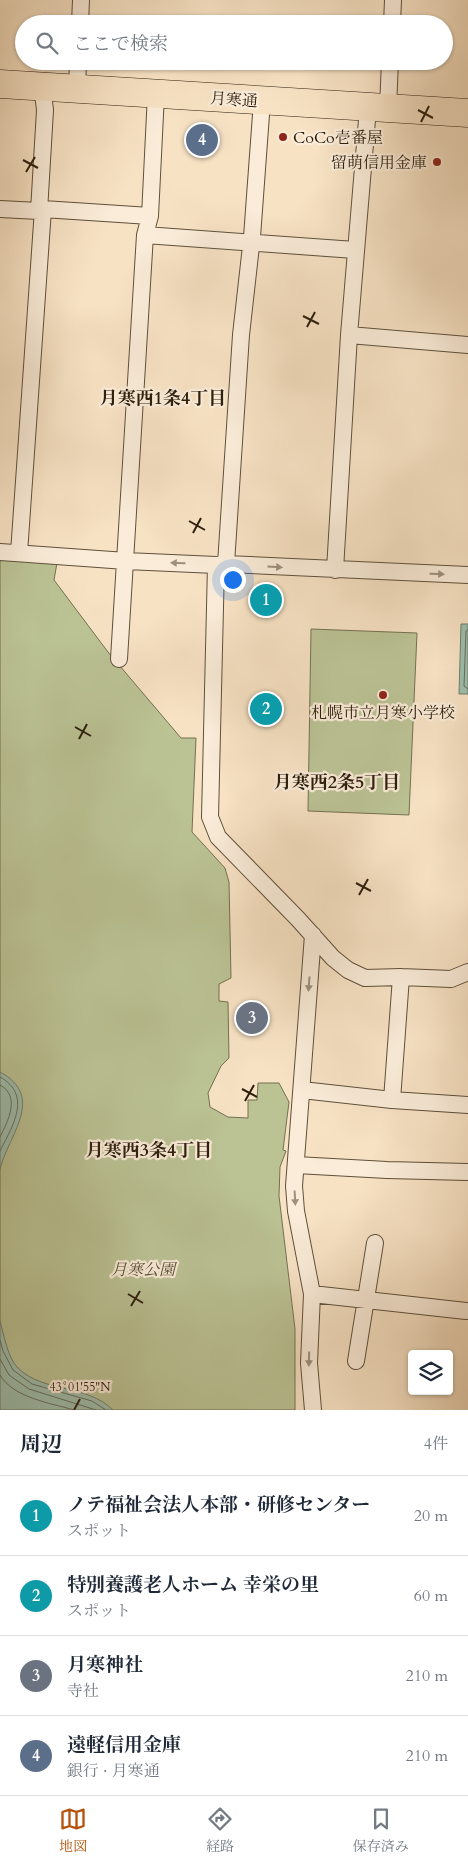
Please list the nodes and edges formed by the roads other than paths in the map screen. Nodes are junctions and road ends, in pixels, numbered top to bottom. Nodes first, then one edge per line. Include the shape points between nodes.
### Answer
1 (81, 0) edge
2 (394, 0) edge
3 (80, 15) edge
4 (393, 15) edge
5 (78, 70) edge
6 (388, 70) edge
7 (0, 84) edge
8 (42, 86) junction
9 (77, 89) junction
10 (156, 94) junction
11 (262, 101) junction
12 (378, 108) junction
13 (468, 113) edge
14 (0, 209) edge
15 (41, 210) junction
16 (150, 216) junction
17 (145, 235) junction
18 (251, 244) junction
19 (355, 250) junction
20 (349, 336) junction
21 (468, 344) edge
22 (0, 552) edge
23 (19, 553) junction
24 (126, 561) junction
25 (221, 564) junction
26 (335, 570) junction
27 (468, 575) edge
28 (119, 659) dead end
29 (313, 935) junction
30 (468, 972) edge
31 (401, 977) junction
32 (302, 1090) junction
33 (392, 1100) junction
34 (468, 1105) edge
35 (296, 1165) junction
36 (468, 1172) edge
37 (375, 1243) dead end
38 (312, 1294) junction
39 (367, 1300) junction
40 (466, 1311) dead end
41 (356, 1361) dead end
42 (312, 1410) edge

1 - 3 street
2 - 4 street
5 - 9 street
6 - 12 street
7 - 8 highway, 月寒通
8 - 9 highway, 月寒通
8 - 15 street via 45,110
9 - 10 highway, 月寒通
10 - 11 highway, 月寒通
10 - 16 street
11 - 12 highway, 月寒通
11 - 18 street
12 - 13 highway, 月寒通
12 - 19 street
14 - 15 street
15 - 16 street
15 - 23 street
16 - 17 street
17 - 18 street
17 - 24 street
18 - 19 street
18 - 25 street
19 - 20 street
20 - 21 street
20 - 26 street
22 - 23 street
23 - 24 street
25 -> 24 street
24 - 28 street
25 -> 26 street
25 - 29 street via 210,817 218,837
26 -> 27 street
29 - 31 street via 332,958 348,970 365,978
29 -> 32 street
30 - 31 street via 450,979
31 - 33 street
32 - 33 street
32 - 35 street
33 - 34 street
35 - 36 street
35 -> 38 street via 296,1211
37 - 39 street
38 - 39 street
38 -> 42 street via 309,1363
39 - 40 street
39 - 41 street

